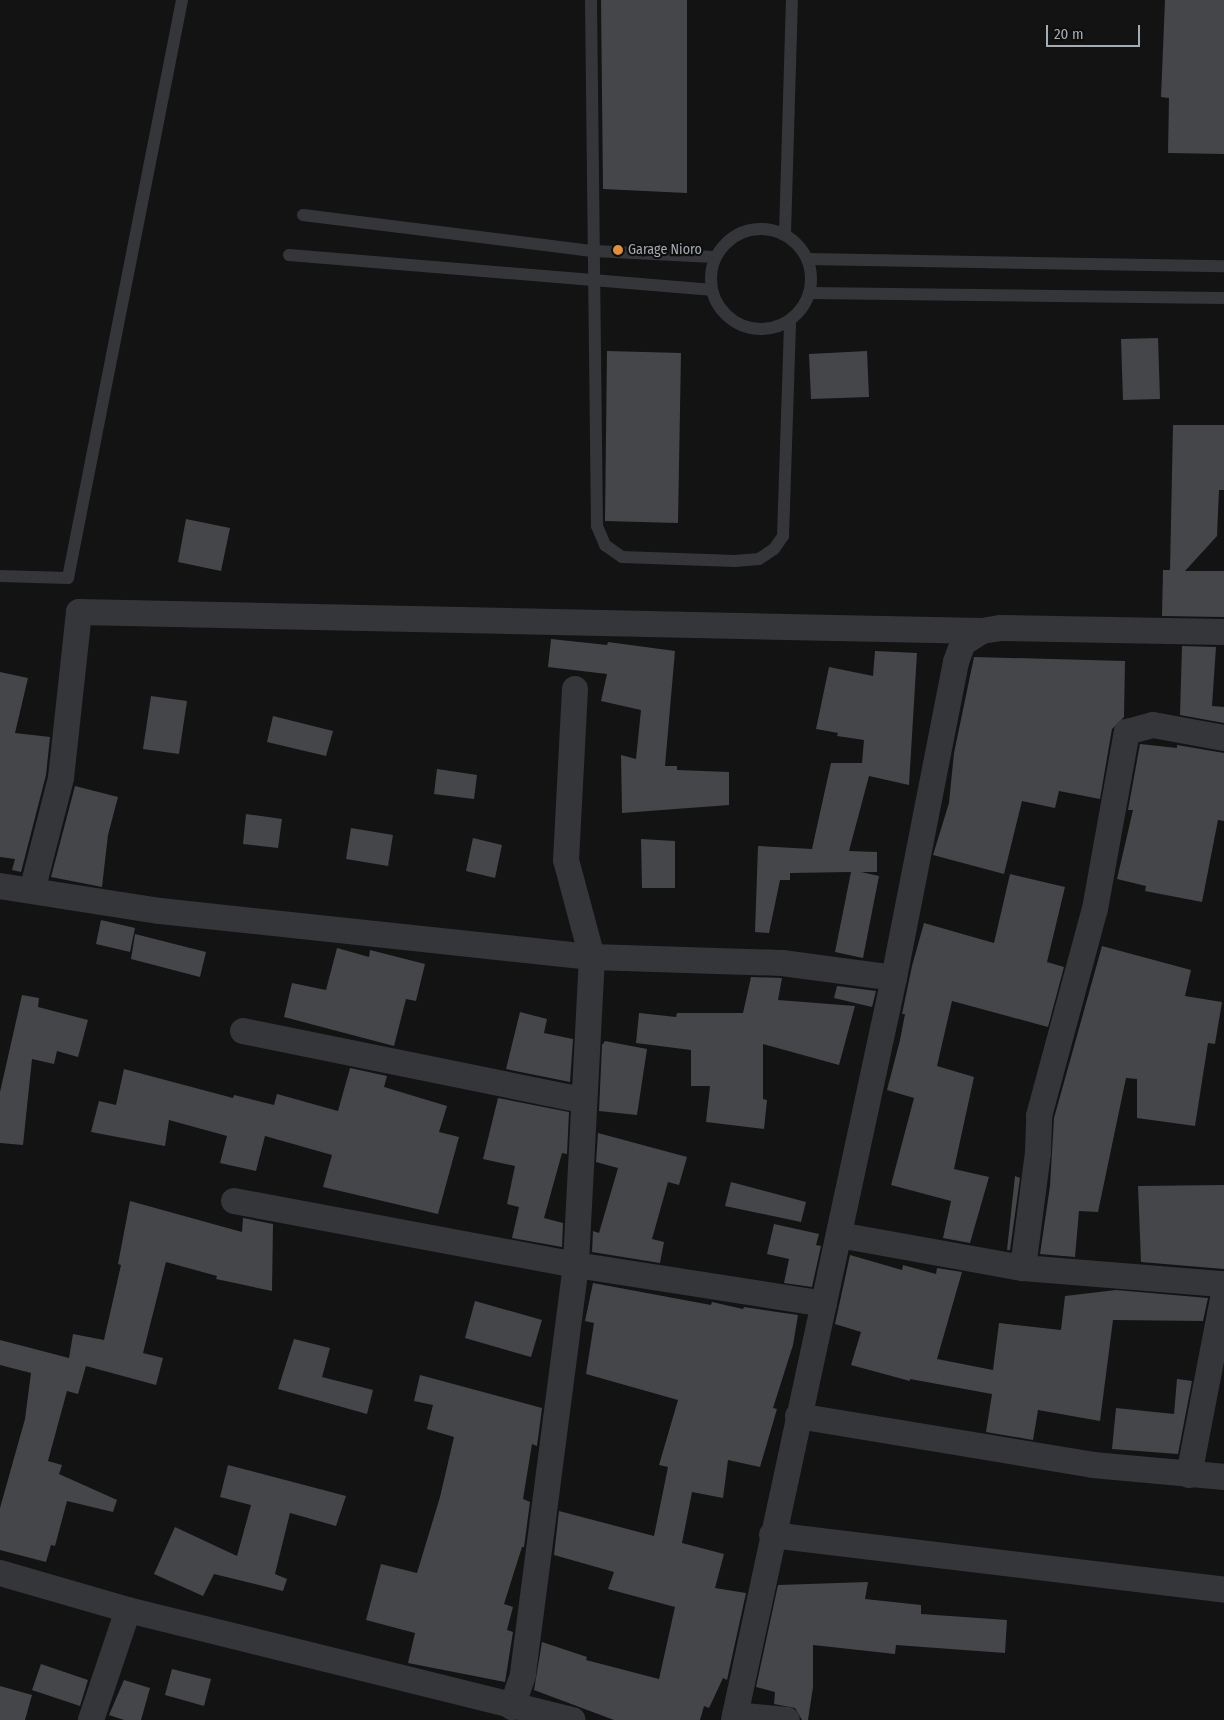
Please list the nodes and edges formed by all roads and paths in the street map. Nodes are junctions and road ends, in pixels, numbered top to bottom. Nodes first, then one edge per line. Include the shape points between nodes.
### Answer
1 (182, 0) edge
2 (591, 0) edge
3 (792, 0) edge
4 (303, 215) dead end
5 (785, 234) junction
6 (594, 251) junction
7 (289, 255) dead end
8 (714, 258) junction
9 (808, 259) junction
10 (1224, 266) edge
11 (595, 282) junction
12 (711, 290) junction
13 (810, 293) junction
14 (1224, 298) edge
15 (790, 320) junction
16 (0, 576) edge
17 (982, 631) junction
18 (1224, 632) edge
19 (575, 688) dead end
20 (1224, 738) edge
21 (0, 886) edge
22 (32, 891) junction
23 (592, 957) junction
24 (894, 978) junction
25 (243, 1031) dead end
26 (583, 1100) junction
27 (234, 1201) dead end
28 (839, 1235) junction
29 (576, 1265) junction
30 (1023, 1268) junction
31 (1224, 1284) edge
32 (1224, 1293) edge
33 (824, 1304) junction
34 (798, 1416) junction
35 (1189, 1476) junction
36 (1224, 1477) edge
37 (772, 1535) junction
38 (0, 1573) edge
39 (1224, 1590) edge
40 (128, 1610) junction
41 (512, 1707) junction
42 (734, 1717) edge
43 (91, 1720) edge
44 (573, 1720) edge
45 (787, 1720) edge

1 - 16 lane via 68,578
2 - 6 lane
3 - 5 lane
4 - 6 lane
5 - 8 lane via 768,229 736,234
5 - 9 lane
6 - 8 lane
6 - 11 lane
7 - 11 lane
8 - 12 lane via 710,273
9 - 10 lane
9 - 13 lane via 812,276
11 - 12 lane
11 - 15 lane via 597,526 605,545 622,557 760,559 783,536
12 - 15 lane via 717,305 742,326 774,328
13 - 14 lane
13 - 15 lane
17 - 18 street via 1000,628
17 - 22 street via 79,612 61,778
17 - 24 street via 962,643 956,662
19 - 23 street via 566,860
20 - 30 street via 1153,725 1128,732 1095,908 1039,1116 1038,1153
21 - 22 street
22 - 23 street via 160,911
23 - 24 street via 782,963
23 - 26 street
24 - 28 street
25 - 26 street
26 - 29 street
27 - 29 street
28 - 30 street
28 - 33 street
29 - 33 street
29 - 41 street via 522,1675
30 - 31 street
32 - 35 street
33 - 34 street
34 - 35 street via 1093,1465
34 - 37 street
35 - 36 street
37 - 39 street
37 - 42 street
38 - 40 street
40 - 41 street
40 - 43 street
41 - 44 street
42 - 45 street

